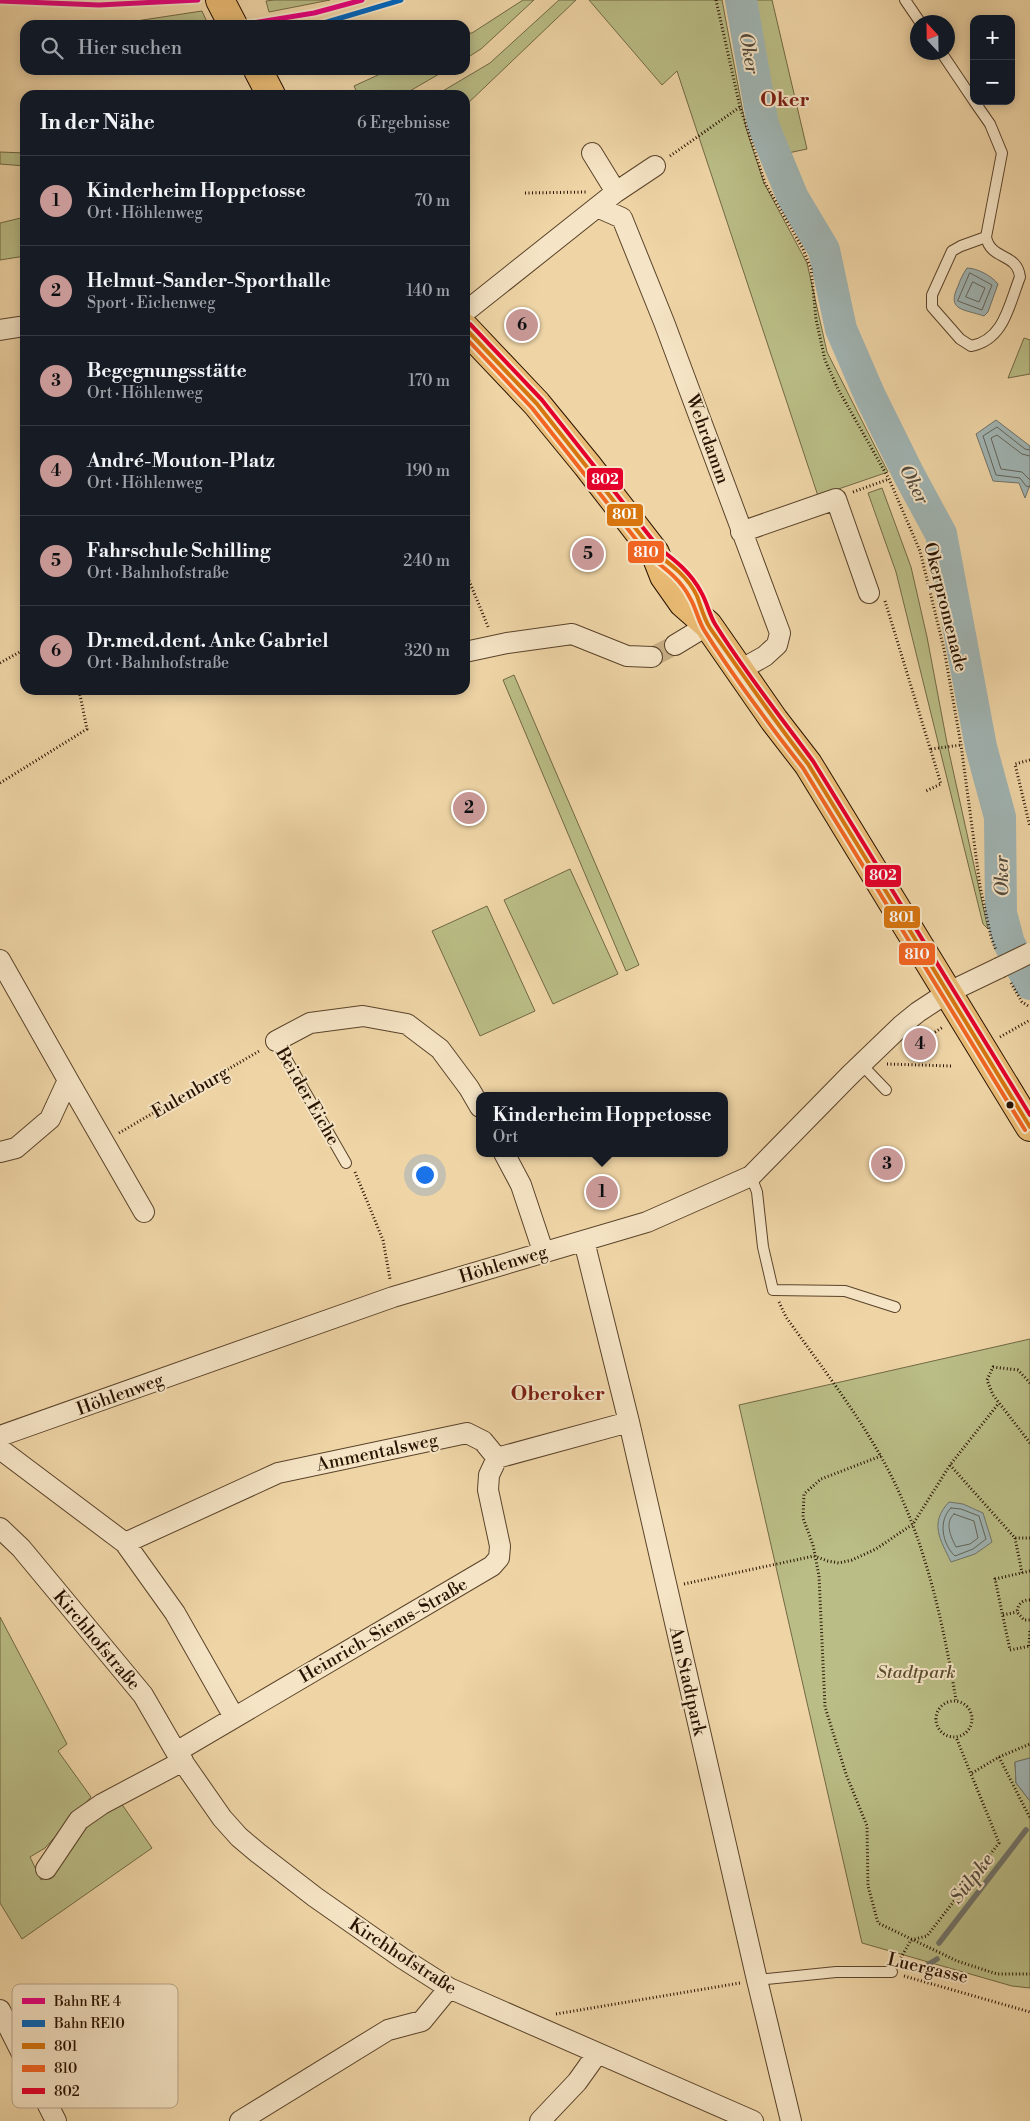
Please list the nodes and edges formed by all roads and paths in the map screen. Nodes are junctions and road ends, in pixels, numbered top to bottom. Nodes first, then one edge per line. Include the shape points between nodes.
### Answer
1 (220, 0) edge
2 (716, 0) edge
3 (905, 0) edge
4 (915, 15) edge
5 (230, 20) edge
6 (946, 60) edge
7 (261, 75) edge
8 (268, 90) edge
9 (970, 95) edge
10 (977, 105) edge
11 (740, 107) junction
12 (592, 153) dead end
13 (655, 166) joint
14 (616, 192) junction
15 (525, 193) dead end
16 (594, 199) junction
17 (986, 237) junction
18 (470, 308) edge
19 (20, 327) edge
20 (0, 330) edge
21 (470, 333) edge
22 (888, 479) junction
23 (836, 499) junction
24 (742, 532) junction
25 (470, 583) edge
26 (869, 593) joint
27 (708, 625) junction
28 (675, 645) tunnel mouth
29 (496, 646) junction
30 (470, 651) edge
31 (20, 652) edge
32 (652, 657) tunnel mouth
33 (0, 663) edge
34 (740, 670) junction
35 (80, 695) edge
36 (961, 744) junction
37 (931, 749) junction
38 (1030, 760) edge
39 (0, 783) edge
40 (926, 791) dead end
41 (1030, 827) edge
42 (1030, 953) edge
43 (0, 960) edge
44 (1002, 966) junction
45 (947, 993) junction
46 (1030, 1008) edge
47 (1030, 1020) edge
48 (996, 1039) dead end
49 (276, 1041) junction
50 (861, 1064) junction
51 (952, 1066) dead end
52 (68, 1080) junction
53 (886, 1090) dead end
54 (476, 1100) edge
55 (1030, 1127) edge
56 (104, 1142) junction
57 (0, 1152) edge
58 (506, 1157) edge
59 (346, 1163) joint
60 (751, 1176) junction
61 (144, 1212) dead end
62 (584, 1241) junction
63 (543, 1251) junction
64 (773, 1290) junction
65 (393, 1297) junction
66 (895, 1307) dead end
67 (1030, 1383) edge
68 (999, 1403) junction
69 (629, 1422) junction
70 (0, 1436) edge
71 (1030, 1443) edge
72 (0, 1449) edge
73 (880, 1456) junction
74 (497, 1458) junction
75 (950, 1465) junction
76 (913, 1524) junction
77 (0, 1528) edge
78 (1015, 1538) junction
79 (1030, 1538) edge
80 (125, 1543) junction
81 (814, 1556) junction
82 (1030, 1571) edge
83 (1022, 1573) junction
84 (667, 1587) junction
85 (1030, 1600) edge
86 (1017, 1612) junction
87 (1003, 1615) junction
88 (1030, 1620) edge
89 (1030, 1629) edge
90 (1030, 1646) edge
91 (956, 1700) junction
92 (234, 1717) junction
93 (956, 1737) junction
94 (1030, 1744) edge
95 (179, 1756) junction
96 (1000, 1757) junction
97 (972, 1774) junction
98 (1030, 1818) edge
99 (46, 1869) dead end
100 (912, 1940) junction
101 (892, 1972) junction
102 (1030, 1974) edge
103 (757, 1980) junction
104 (449, 1988) junction
105 (0, 2010) edge
106 (1030, 2012) edge
107 (541, 2028) junction
108 (12, 2034) edge
109 (598, 2054) junction
110 (49, 2108) edge
111 (56, 2121) edge
112 (240, 2121) edge
113 (540, 2121) edge
114 (753, 2121) edge
115 (792, 2121) edge

1 - 5 main road
2 - 11 path, Okerpromenade
3 - 4 lane
6 - 9 lane
7 - 8 main road
10 - 17 lane via 990,124 1002,153
11 - 13 path
11 - 22 path, Okerpromenade via 765,183 811,269 816,319 825,360
12 - 14 street
13 - 14 street
14 - 16 street
15 - 16 path
16 - 18 street
16 - 24 street, Wehrdamm via 622,218
17 - 17 lane via 952,251 932,295 932,306 960,339 971,346 984,344 997,333 1020,278 1019,269 1012,261 990,249
19 - 20 street
21 - 27 main road via 537,404 655,553 664,576 683,603
22 - 23 path
22 - 36 path, Okerpromenade via 920,550 944,649
23 - 24 street
23 - 26 street
24 - 34 street, Wehrdamm via 780,633 777,645
25 - 29 path
26 - 37 path via 884,599
27 - 28 street
27 - 34 main road
29 - 30 street
29 - 32 street via 572,634 627,656
31 - 33 path
34 - 45 main road via 852,832
35 - 39 path via 87,729
36 - 37 path
36 - 44 path, Okerpromenade via 980,886 991,937
37 - 40 path via 942,784
38 - 41 path via 1015,764
42 - 44 street, Höhlenweg, bridge
43 - 52 street
44 - 45 street, Höhlenweg
44 - 46 path, Okerpromenade via 1022,1002
45 - 50 street, Höhlenweg via 918,1012
45 - 55 main road
47 - 48 path
49 - 54 street, Bei der Eiche via 310,1023 363,1016 406,1024 440,1049
49 - 56 path, Eulenburg
49 - 59 lane, Bei der Eiche
50 - 51 path
50 - 53 lane
50 - 60 street, Höhlenweg
52 - 56 street
52 - 57 street via 50,1119 16,1148
56 - 61 street
58 - 63 street via 520,1185
59 - 65 path, Bei der Eiche via 352,1166 383,1240
60 - 62 street, Höhlenweg via 647,1222
60 - 64 lane
62 - 63 street, Höhlenweg
62 - 69 street, Am Stadtpark
63 - 65 street, Höhlenweg
64 - 66 lane via 845,1291
64 - 73 path via 786,1317
65 - 70 street, Höhlenweg
67 - 68 path via 1018,1370 993,1368 987,1380
68 - 71 path
68 - 75 path
69 - 74 street
69 - 84 street, Am Stadtpark
72 - 80 street
73 - 76 path
73 - 81 path via 821,1479 804,1494 803,1518
74 - 80 street, Ammentalsweg via 483,1441 467,1433 278,1473
74 - 92 street, Heinrich-Siems-Straße via 489,1475 488,1490 500,1546 499,1558 492,1566
75 - 76 path
75 - 78 path
76 - 81 path via 876,1549 852,1560 828,1561
76 - 91 path via 934,1590
77 - 95 street, Kirchhofstraße via 21,1548 143,1695
78 - 79 path
78 - 83 path
80 - 92 street via 175,1614
81 - 84 path
81 - 100 path via 819,1576 826,1707 846,1774 867,1826 868,1886 878,1924
82 - 83 path
83 - 87 path via 995,1579
84 - 103 street, Am Stadtpark
85 - 86 path via 1020,1603
86 - 87 path
86 - 88 path via 1024,1620
87 - 90 path via 1010,1650
89 - 90 path
91 - 93 path via 968,1706 972,1716 971,1726
91 - 93 path via 945,1702 935,1718 938,1729 947,1736
92 - 95 street, Heinrich-Siems-Straße
93 - 97 path
94 - 96 path
95 - 99 street via 79,1820
95 - 104 street, Kirchhofstraße via 239,1837 315,1897
96 - 97 path
96 - 98 path
97 - 100 path via 999,1843 928,1936
100 - 101 path
100 - 102 path via 957,1961 997,1974
101 - 103 lane, Luergasse via 836,1972
101 - 106 path, Luergasse
103 - 107 path via 554,2014
103 - 115 street, Am Stadtpark
104 - 107 street, Kirchhofstraße
104 - 112 street via 422,2021 388,2030
105 - 108 street
107 - 109 street, Kirchhofstraße
109 - 113 street
109 - 114 street, Kirchhofstraße
110 - 111 street

